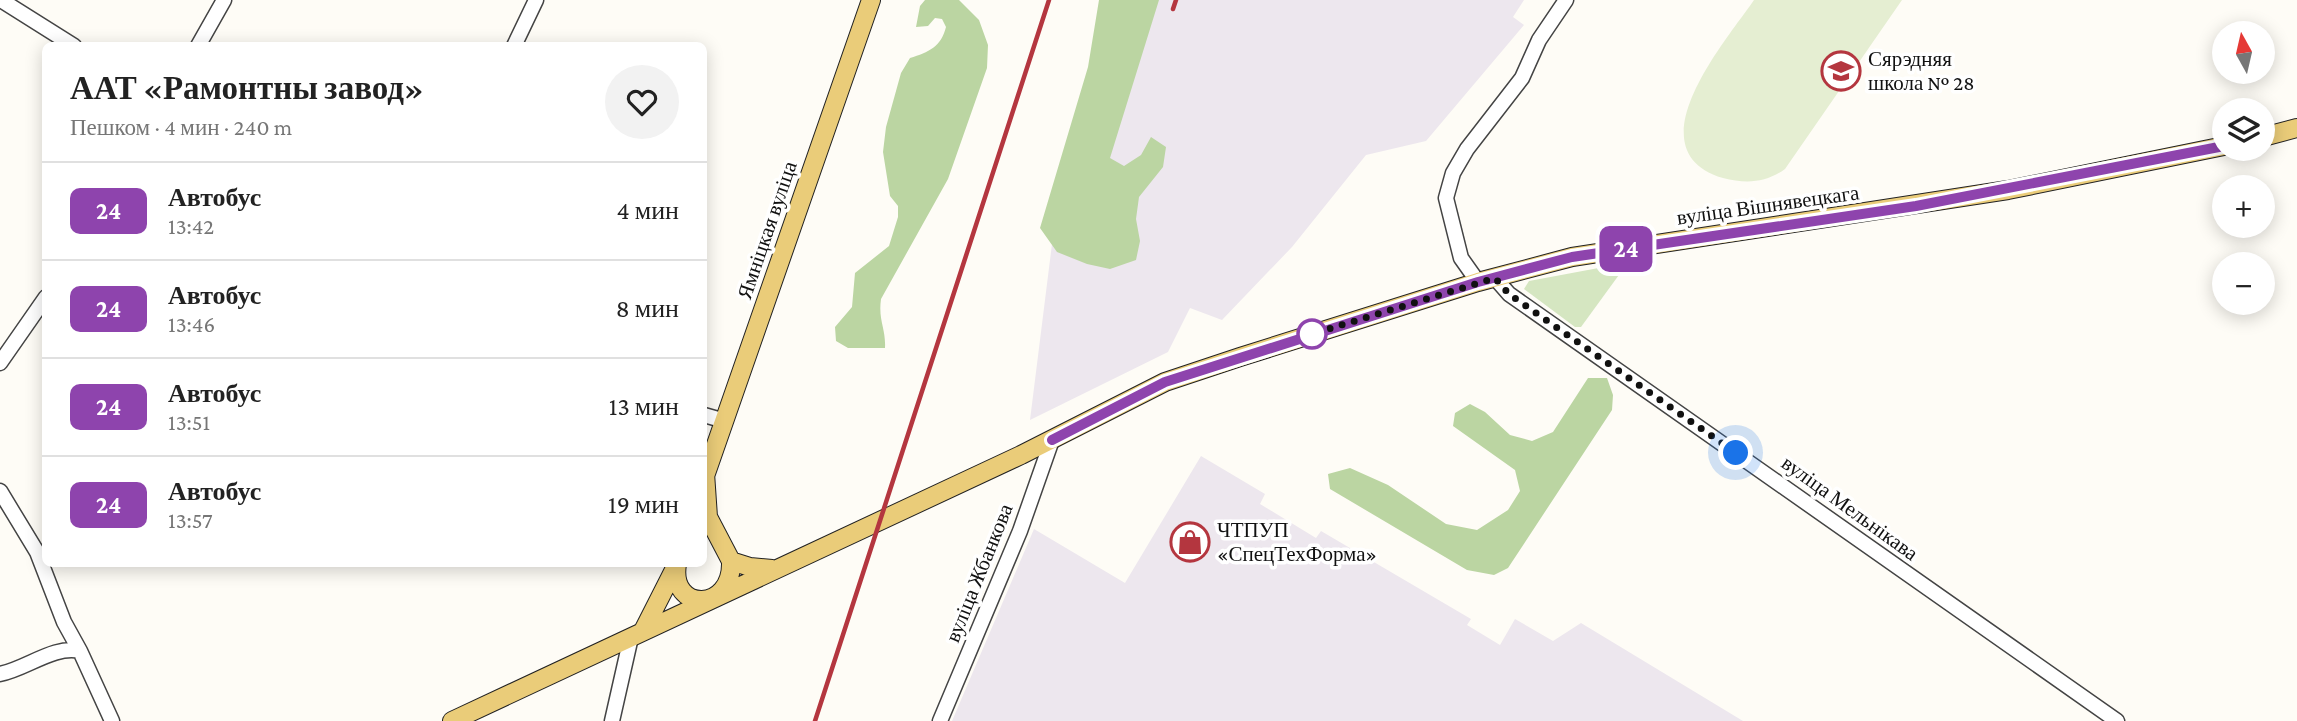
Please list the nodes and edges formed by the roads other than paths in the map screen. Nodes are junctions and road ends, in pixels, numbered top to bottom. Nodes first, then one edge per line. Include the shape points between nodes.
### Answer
1 (1, 0) edge
2 (225, 0) edge
3 (536, 0) edge
4 (871, 0) edge
5 (1566, 0) edge
6 (68, 42) edge
7 (200, 42) edge
8 (516, 42) edge
9 (2297, 128) edge
10 (2275, 133) edge
11 (2212, 148) edge
12 (1486, 280) junction
13 (42, 304) edge
14 (0, 363) edge
15 (707, 416) edge
16 (725, 421) junction
17 (1052, 440) junction
18 (707, 468) edge
19 (0, 491) edge
20 (707, 513) edge
21 (707, 547) edge
22 (728, 555) junction
23 (42, 565) edge
24 (43, 567) edge
25 (675, 567) edge
26 (676, 567) edge
27 (775, 569) junction
28 (713, 598) junction
29 (637, 634) junction
30 (80, 651) junction
31 (0, 674) edge
32 (111, 721) edge
33 (452, 721) edge
34 (612, 721) edge
35 (940, 721) edge
36 (2117, 721) edge

1 - 6 street
2 - 7 street
3 - 8 street
4 - 16 main road, Ямніцкая вуліца
5 - 12 street, вуліца Мельнікава via 1539,40 1522,78 1453,173 1446,198 1461,258
9 - 10 main road
11 - 12 main road, вуліца Вішнявецкага via 1931,203 1572,257
12 - 17 main road, вуліца Вішнявецкага via 1165,382
12 - 36 street, вуліца Мельнікава
13 - 14 street
15 - 16 street
16 - 18 main road, Ямніцкая вуліца
17 - 27 main road, вуліца Вішнявецкага
17 - 35 street, вуліца Жбанкова via 1020,531
19 - 23 street
20 - 22 main road
21 - 22 main road
22 - 27 main road via 750,567
22 - 28 main road via 728,583
24 - 30 street
25 - 29 main road
26 - 28 main road via 681,590 695,599
27 - 28 main road, вуліца Вішнявецкага
28 - 29 main road, вуліца Вішнявецкага
29 - 33 main road, вуліца Вішнявецкага
29 - 34 street
30 - 31 street via 57,653
30 - 32 street

